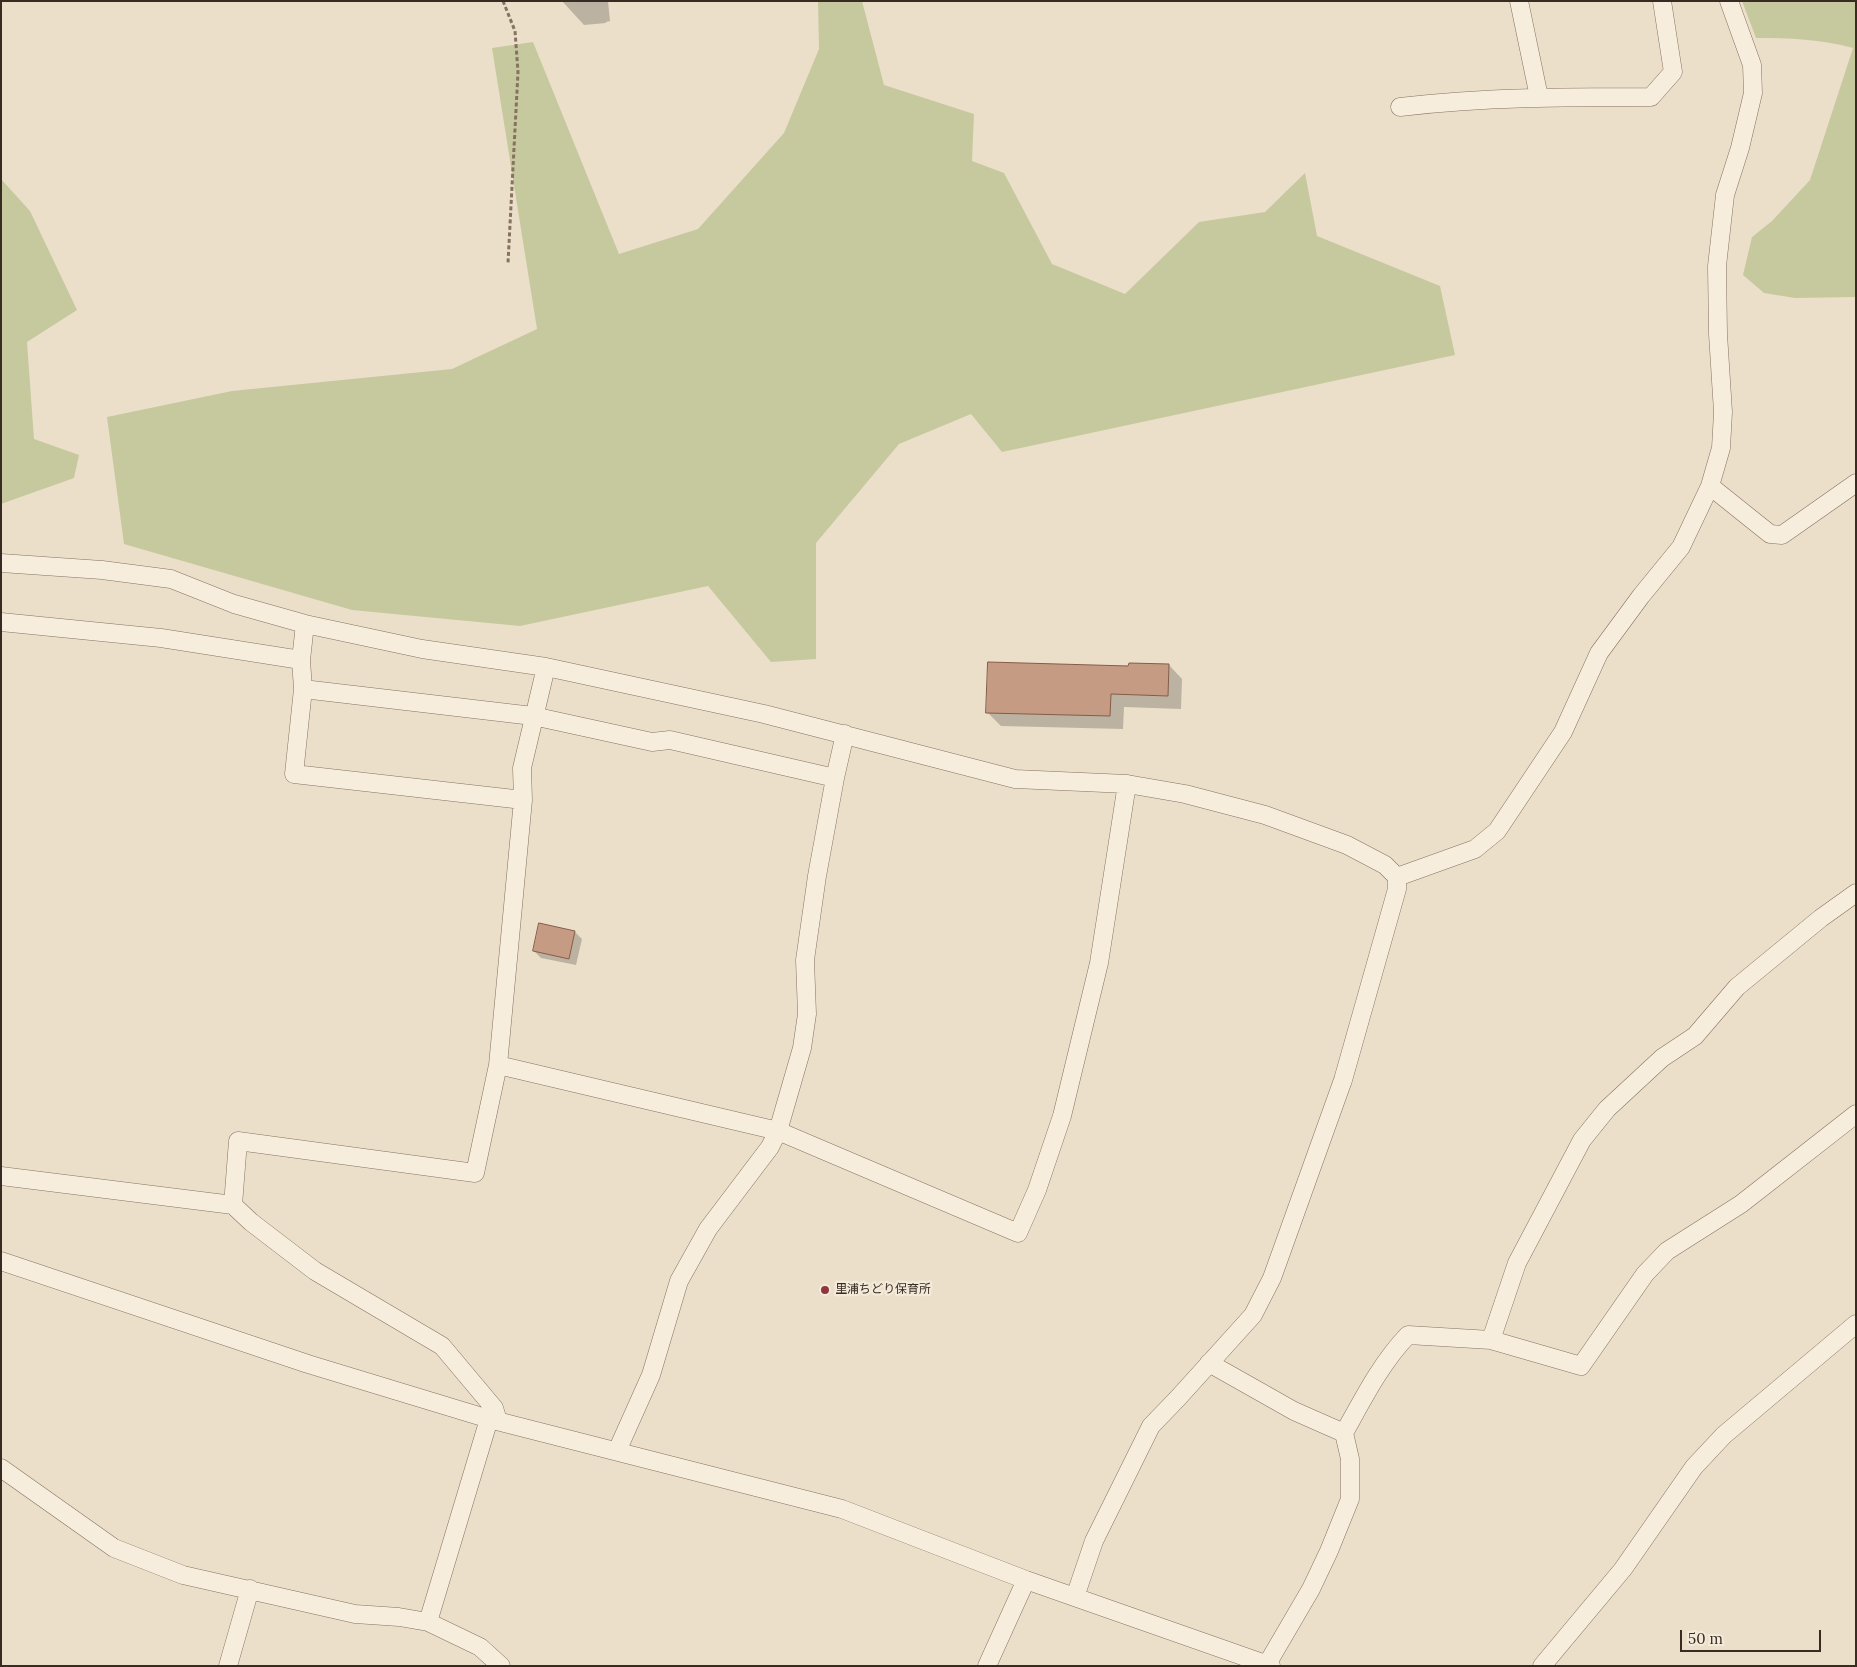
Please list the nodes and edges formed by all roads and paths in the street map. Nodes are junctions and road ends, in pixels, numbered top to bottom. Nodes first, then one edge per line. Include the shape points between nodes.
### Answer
1 (503, 1) edge
2 (1519, 1) edge
3 (1662, 1) edge
4 (1729, 1) edge
5 (1539, 97) junction
6 (1400, 107) dead end
7 (508, 263) dead end
8 (1856, 483) edge
9 (1710, 486) junction
10 (1, 563) edge
11 (1, 622) edge
12 (305, 624) junction
13 (301, 660) junction
14 (546, 667) junction
15 (303, 690) junction
16 (533, 716) junction
17 (845, 734) junction
18 (835, 778) junction
19 (1127, 784) junction
20 (523, 800) junction
21 (1397, 877) junction
22 (1856, 892) edge
23 (498, 1065) junction
24 (1856, 1114) edge
25 (778, 1131) junction
26 (1, 1176) edge
27 (233, 1205) junction
28 (1, 1261) edge
29 (1856, 1324) edge
30 (1491, 1340) junction
31 (1209, 1363) junction
32 (494, 1420) junction
33 (1344, 1433) junction
34 (617, 1451) junction
35 (1, 1468) edge
36 (1026, 1580) junction
37 (250, 1589) junction
38 (1074, 1597) junction
39 (428, 1622) junction
40 (1268, 1665) edge
41 (228, 1666) edge
42 (501, 1666) edge
43 (987, 1666) edge
44 (1542, 1666) edge

1 - 7 path via 515,31 518,72
2 - 5 street
3 - 5 street via 1673,72 1651,97
4 - 9 street via 1752,65 1753,93 1725,196 1717,266 1722,421 1721,448
5 - 6 street
8 - 9 street via 1782,536 1770,534
9 - 21 street via 1681,547 1600,653 1563,732 1497,831 1475,849
10 - 12 street via 171,579 234,604
11 - 13 street via 161,638
12 - 13 street
12 - 14 street via 422,649
13 - 15 street
14 - 16 street
14 - 17 street
15 - 16 street
15 - 20 street via 294,774
16 - 18 street via 652,742 670,740
16 - 20 street via 522,768
17 - 18 street
17 - 19 street via 1014,779
18 - 25 street via 805,960 807,1014 802,1048
19 - 21 street via 1184,794 1265,815 1347,845 1385,865
19 - 25 street via 1099,962 1064,1107 1037,1190 1018,1233
20 - 23 street
21 - 31 street via 1397,889 1343,1080 1281,1254 1254,1315
22 - 30 street via 1738,987 1695,1036 1662,1058 1606,1109 1582,1140 1517,1263
23 - 25 street
23 - 27 street via 475,1173 238,1141
24 - 30 street via 1741,1204 1667,1251 1645,1274 1580,1366
25 - 34 street via 770,1148 708,1229 679,1281 651,1375
26 - 27 street
27 - 32 street via 316,1271 442,1346 494,1408
28 - 32 street via 308,1364
29 - 44 street via 1724,1435 1694,1468 1623,1569
30 - 33 street via 1408,1335 1370,1386
31 - 33 street via 1294,1411
31 - 38 street via 1151,1426 1094,1542
32 - 34 street
32 - 39 street
33 - 40 street via 1350,1459 1350,1499 1311,1589
34 - 36 street via 842,1509
35 - 37 street via 114,1548 183,1575
36 - 38 street
36 - 43 street
37 - 39 street via 355,1614
37 - 41 street
38 - 40 street
39 - 42 street via 480,1647

